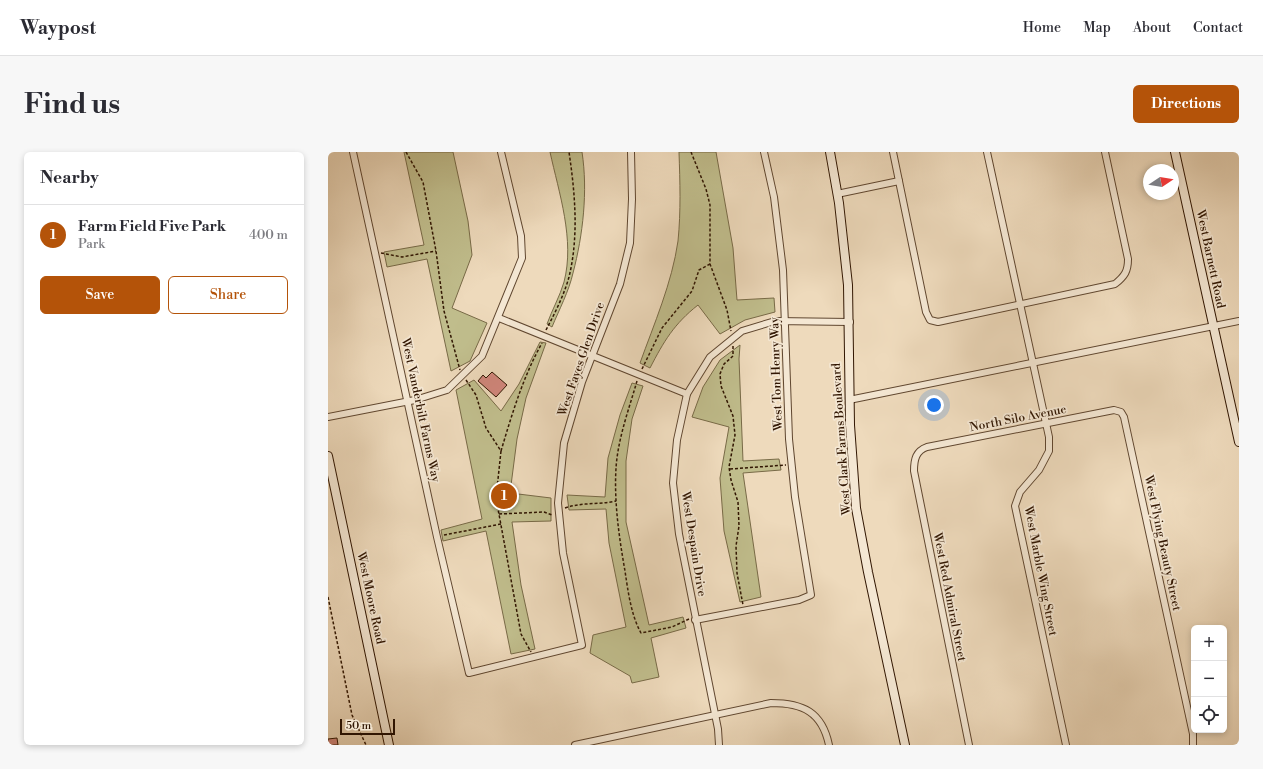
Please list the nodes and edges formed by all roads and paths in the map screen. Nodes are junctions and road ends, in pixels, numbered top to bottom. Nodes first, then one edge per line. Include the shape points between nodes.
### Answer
1 (353, 152) edge
2 (406, 152) edge
3 (501, 152) edge
4 (569, 152) edge
5 (631, 152) edge
6 (691, 152) edge
7 (764, 152) edge
8 (830, 152) edge
9 (893, 152) edge
10 (987, 152) edge
11 (1105, 152) edge
12 (1175, 152) edge
13 (899, 182) junction
14 (837, 194) junction
15 (436, 251) junction
16 (375, 252) junction
17 (710, 264) junction
18 (1021, 306) junction
19 (499, 318) junction
20 (1239, 321) edge
21 (785, 322) junction
22 (850, 322) junction
23 (1213, 326) junction
24 (543, 336) junction
25 (732, 340) junction
26 (592, 355) junction
27 (1034, 363) junction
28 (640, 374) junction
29 (463, 375) junction
30 (687, 394) junction
31 (849, 400) junction
32 (408, 402) junction
33 (328, 417) edge
34 (1124, 417) joint
35 (1046, 423) junction
36 (1239, 442) edge
37 (501, 451) junction
38 (917, 454) joint
39 (328, 456) edge
40 (791, 465) junction
41 (730, 469) junction
42 (616, 501) junction
43 (499, 514) junction
44 (559, 517) junction
45 (501, 524) junction
46 (437, 537) junction
47 (328, 598) edge
48 (744, 611) junction
49 (695, 618) junction
50 (534, 657) junction
51 (715, 715) junction
52 (366, 745) edge
53 (389, 745) edge
54 (578, 745) edge
55 (719, 745) edge
56 (829, 745) edge
57 (905, 745) edge
58 (969, 745) edge
59 (1066, 745) edge
60 (1193, 745) edge

1 - 16 street, West Vanderbilt Farms Way
2 - 15 path via 423,182
3 - 19 street via 521,236 522,258
4 - 24 path via 576,210 574,245 569,277
5 - 26 street, West Fayes Glen Drive via 630,243 620,284
6 - 17 path via 710,205
7 - 21 street, West Tom Henry Way via 774,197 783,270
8 - 14 street, West Clark Farms Boulevard
9 - 13 street
10 - 18 street, West Marble Wing Street
11 - 18 street via 1128,259 1125,276 1115,284
12 - 23 street, West Barnett Road
13 - 14 street
13 - 18 street via 926,312 930,320 938,322
14 - 22 street, West Clark Farms Boulevard
15 - 16 path via 402,257
15 - 29 path via 444,311 458,367
16 - 32 street, West Vanderbilt Farms Way
17 - 25 path via 727,310
17 - 28 path via 699,270 692,291 662,328
18 - 27 street, West Marble Wing Street
19 - 24 street
19 - 29 street via 482,356
20 - 23 street
21 - 22 street, West Despain Drive
21 - 25 street, West Despain Drive via 775,322 742,331
21 - 40 street, West Tom Henry Way
22 - 31 street, West Clark Farms Boulevard
23 - 27 street
23 - 36 street, West Barnett Road
24 - 26 street
24 - 37 path via 512,414
25 - 30 street, West Despain Drive via 710,357
25 - 41 path via 733,356 724,364 720,374 721,386 733,416 735,435
26 - 28 street
26 - 44 street, West Fayes Glen Drive via 564,443
27 - 31 street
27 - 35 street, West Marble Wing Street
28 - 30 street
28 - 42 path via 623,428 616,467
29 - 32 street via 447,390
29 - 37 path via 476,395 486,428
30 - 49 street, West Despain Drive via 677,440 673,483 679,534
31 - 57 street, West Clark Farms Boulevard via 856,508
32 - 33 street
32 - 46 street, West Vanderbilt Farms Way
34 - 35 street, North Silo Avenue via 1121,412 1114,410
34 - 60 street, West Flying Beauty Street via 1193,734
35 - 38 street, North Silo Avenue via 927,447
35 - 59 street, West Marble Wing Street via 1049,451 1039,470 1020,492 1015,506
37 - 43 path via 496,498
38 - 58 street, West Red Admiral Street via 914,470
39 - 53 street, West Moore Road
40 - 41 path
40 - 48 street, West Tom Henry Way via 811,595
41 - 48 path via 738,502 737,573
42 - 44 path via 605,504 578,504 563,509
42 - 49 path via 626,579 636,624 641,633 672,627
43 - 44 path via 544,512
43 - 45 path
44 - 50 street, West Fayes Glen Drive via 563,553 582,645
45 - 46 path
45 - 50 path via 521,634
46 - 50 street, West Vanderbilt Farms Way via 469,673
47 - 52 path via 352,715
48 - 49 street
49 - 51 street, West Despain Drive
51 - 54 street
51 - 55 street, West Despain Drive
51 - 56 street via 771,703 790,703 804,708 817,717 826,732

